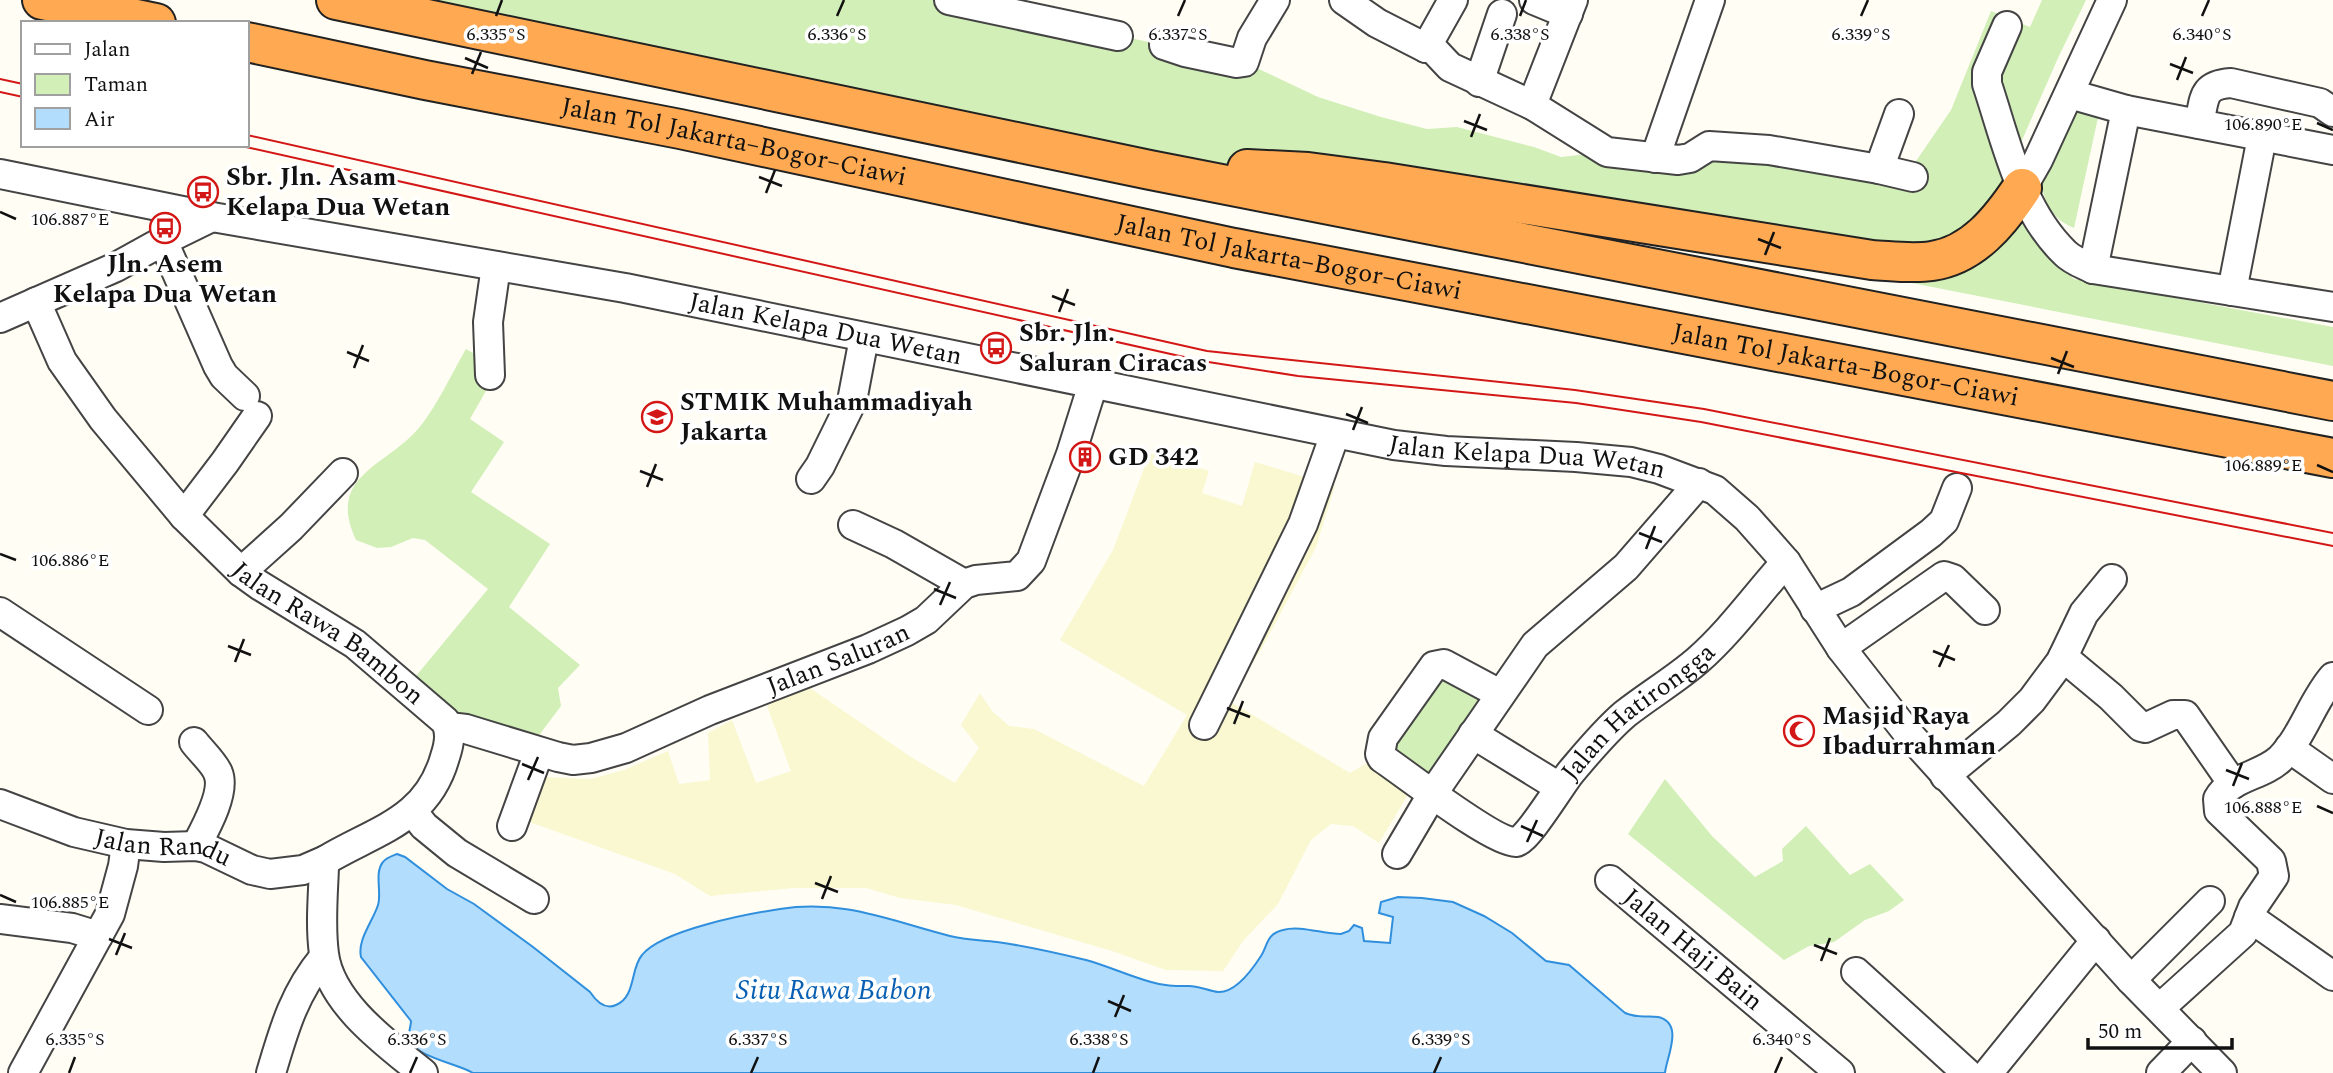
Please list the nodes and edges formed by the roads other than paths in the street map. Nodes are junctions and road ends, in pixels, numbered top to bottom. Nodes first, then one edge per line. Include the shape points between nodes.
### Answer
1 (42, 0) edge
2 (337, 0) edge
3 (949, 0) edge
4 (1275, 0) edge
5 (1344, 0) edge
6 (1453, 0) edge
7 (1534, 0) edge
8 (1710, 0) edge
9 (2112, 0) edge
10 (2122, 0) edge
11 (1571, 7) edge
12 (1502, 14) dead end
13 (146, 21) edge
14 (2007, 26) dead end
15 (1118, 36) dead end
16 (248, 42) edge
17 (1164, 45) dead end
18 (1426, 48) junction
19 (1479, 82) junction
20 (2077, 96) junction
21 (1532, 105) junction
22 (2126, 110) junction
23 (2333, 112) edge
24 (1899, 114) dead end
25 (2199, 124) junction
26 (2262, 137) junction
27 (2333, 150) edge
28 (1655, 158) junction
29 (1879, 169) junction
30 (1150, 170) junction
31 (0, 174) edge
32 (2030, 174) junction
33 (1913, 177) dead end
34 (212, 217) junction
35 (163, 241) junction
36 (496, 266) junction
37 (2093, 269) junction
38 (2232, 291) junction
39 (36, 302) junction
40 (2333, 307) edge
41 (0, 318) edge
42 (864, 338) junction
43 (490, 375) dead end
44 (1093, 384) junction
45 (2333, 401) edge
46 (1335, 434) junction
47 (2333, 458) edge
48 (343, 473) dead end
49 (811, 479) dead end
50 (1699, 484) junction
51 (1957, 488) dead end
52 (184, 516) junction
53 (853, 525) dead end
54 (1786, 562) junction
55 (241, 572) junction
56 (2112, 579) dead end
57 (964, 583) junction
58 (1815, 609) junction
59 (1985, 610) dead end
60 (0, 612) edge
61 (1841, 648) junction
62 (2062, 659) junction
63 (2333, 677) edge
64 (1500, 694) junction
65 (148, 710) dead end
66 (1204, 725) dead end
67 (449, 727) junction
68 (1473, 734) junction
69 (194, 743) dead end
70 (2289, 748) junction
71 (539, 752) junction
72 (1945, 776) junction
73 (2333, 779) edge
74 (2233, 784) junction
75 (1559, 787) junction
76 (1433, 793) junction
77 (0, 804) edge
78 (413, 811) junction
79 (512, 825) dead end
80 (126, 845) junction
81 (196, 846) junction
82 (1397, 854) dead end
83 (326, 860) junction
84 (1610, 880) dead end
85 (534, 899) dead end
86 (2210, 901) dead end
87 (2249, 917) junction
88 (0, 919) edge
89 (98, 936) junction
90 (2096, 940) junction
91 (324, 957) junction
92 (1856, 972) dead end
93 (2333, 976) edge
94 (2131, 979) junction
95 (2160, 1008) junction
96 (2192, 1041) junction
97 (23, 1073) edge
98 (271, 1073) edge
99 (423, 1073) edge
100 (1840, 1073) edge
101 (1967, 1073) edge
102 (1988, 1073) edge
103 (2161, 1073) edge
104 (2222, 1073) edge

1 - 13 highway
2 - 30 highway
3 - 15 street
4 - 17 street via 1252,38 1244,62
5 - 18 street
6 - 18 street
7 - 11 street
8 - 28 street
9 - 32 street
10 - 20 street
11 - 21 street
12 - 19 street
14 - 32 street via 1986,79
16 - 47 highway, Jalan Tol Jakarta–Bogor–Ciawi via 1234,248
18 - 19 street
19 - 21 street
20 - 22 street
20 - 32 street
21 - 28 street via 1607,152
22 - 25 street
22 - 37 street
23 - 25 street via 2320,103 2218,84 2207,92
24 - 29 street
25 - 26 street
26 - 27 street
26 - 38 street
28 - 29 street via 1690,158 1709,146 1769,150
29 - 33 street
30 - 32 highway via 1257,169 1384,181 1913,263 1934,261 1974,244 2007,211
30 - 45 highway
31 - 34 street, Jalan Kelapa Dua Wetan
32 - 37 street via 2042,225 2066,255
34 - 35 street
34 - 36 street, Jalan Kelapa Dua Wetan
35 - 39 street
35 - 52 street via 218,366 251,406 225,463
36 - 42 street, Jalan Kelapa Dua Wetan
36 - 43 street via 488,322
37 - 38 street
38 - 40 street
39 - 41 street
39 - 52 street, Jalan Rawa Bambon via 62,361 103,419
42 - 44 street, Jalan Kelapa Dua Wetan
42 - 49 street via 852,401
44 - 46 street, Jalan Kelapa Dua Wetan
44 - 57 street via 1031,561 1017,576
46 - 50 street, Jalan Kelapa Dua Wetan via 1446,452 1631,463
46 - 66 street via 1303,524
48 - 55 street
50 - 54 street, Jalan Kelapa Dua Wetan via 1714,490 1740,512
50 - 64 street via 1626,567 1535,645
51 - 58 street via 1944,521 1931,533 1851,592
52 - 55 street, Jalan Rawa Bambon
53 - 57 street
54 - 58 street, Jalan Kelapa Dua Wetan
54 - 75 street, Jalan Hatirongga via 1717,642 1623,716
55 - 67 street, Jalan Rawa Bambon via 355,644
56 - 62 street via 2084,612
57 - 71 street, Jalan Saluran via 908,631 625,747 573,760
58 - 61 street, Jalan Kelapa Dua Wetan
59 - 61 street via 1944,576
60 - 65 street
61 - 72 street, Jalan Kelapa Dua Wetan
62 - 72 street via 2022,712
62 - 74 street via 2141,727 2185,715
63 - 70 street
64 - 68 street
64 - 76 street via 1444,664 1434,666 1382,738 1382,758
67 - 71 street, Jalan Saluran
67 - 78 street via 441,772
68 - 75 street, Jalan Hatirongga
68 - 76 street
69 - 81 street via 219,773 219,792
70 - 73 street
70 - 74 street via 2272,766
71 - 79 street
72 - 90 street, Jalan Kelapa Dua Wetan
74 - 87 street via 2218,799 2219,811 2271,861 2274,872
75 - 76 street via 1530,832 1516,842 1479,827
76 - 82 street
77 - 80 street, Jalan Randu via 74,832
78 - 83 street
78 - 85 street via 457,853
80 - 81 street, Jalan Randu
80 - 89 street via 110,914
81 - 83 street, Jalan Randu via 270,874 303,870
83 - 91 street
84 - 100 street, Jalan Haji Bain
86 - 94 street
87 - 93 street
87 - 95 street via 2243,933
88 - 89 street
89 - 97 street
90 - 94 street, Jalan Kelapa Dua Wetan
90 - 102 street
91 - 98 street via 300,989
91 - 99 street via 344,1000
92 - 101 street
94 - 95 street, Jalan Kelapa Dua Wetan
95 - 96 street, Jalan Kelapa Dua Wetan
96 - 103 street
96 - 104 street, Jalan Kelapa Dua Wetan

